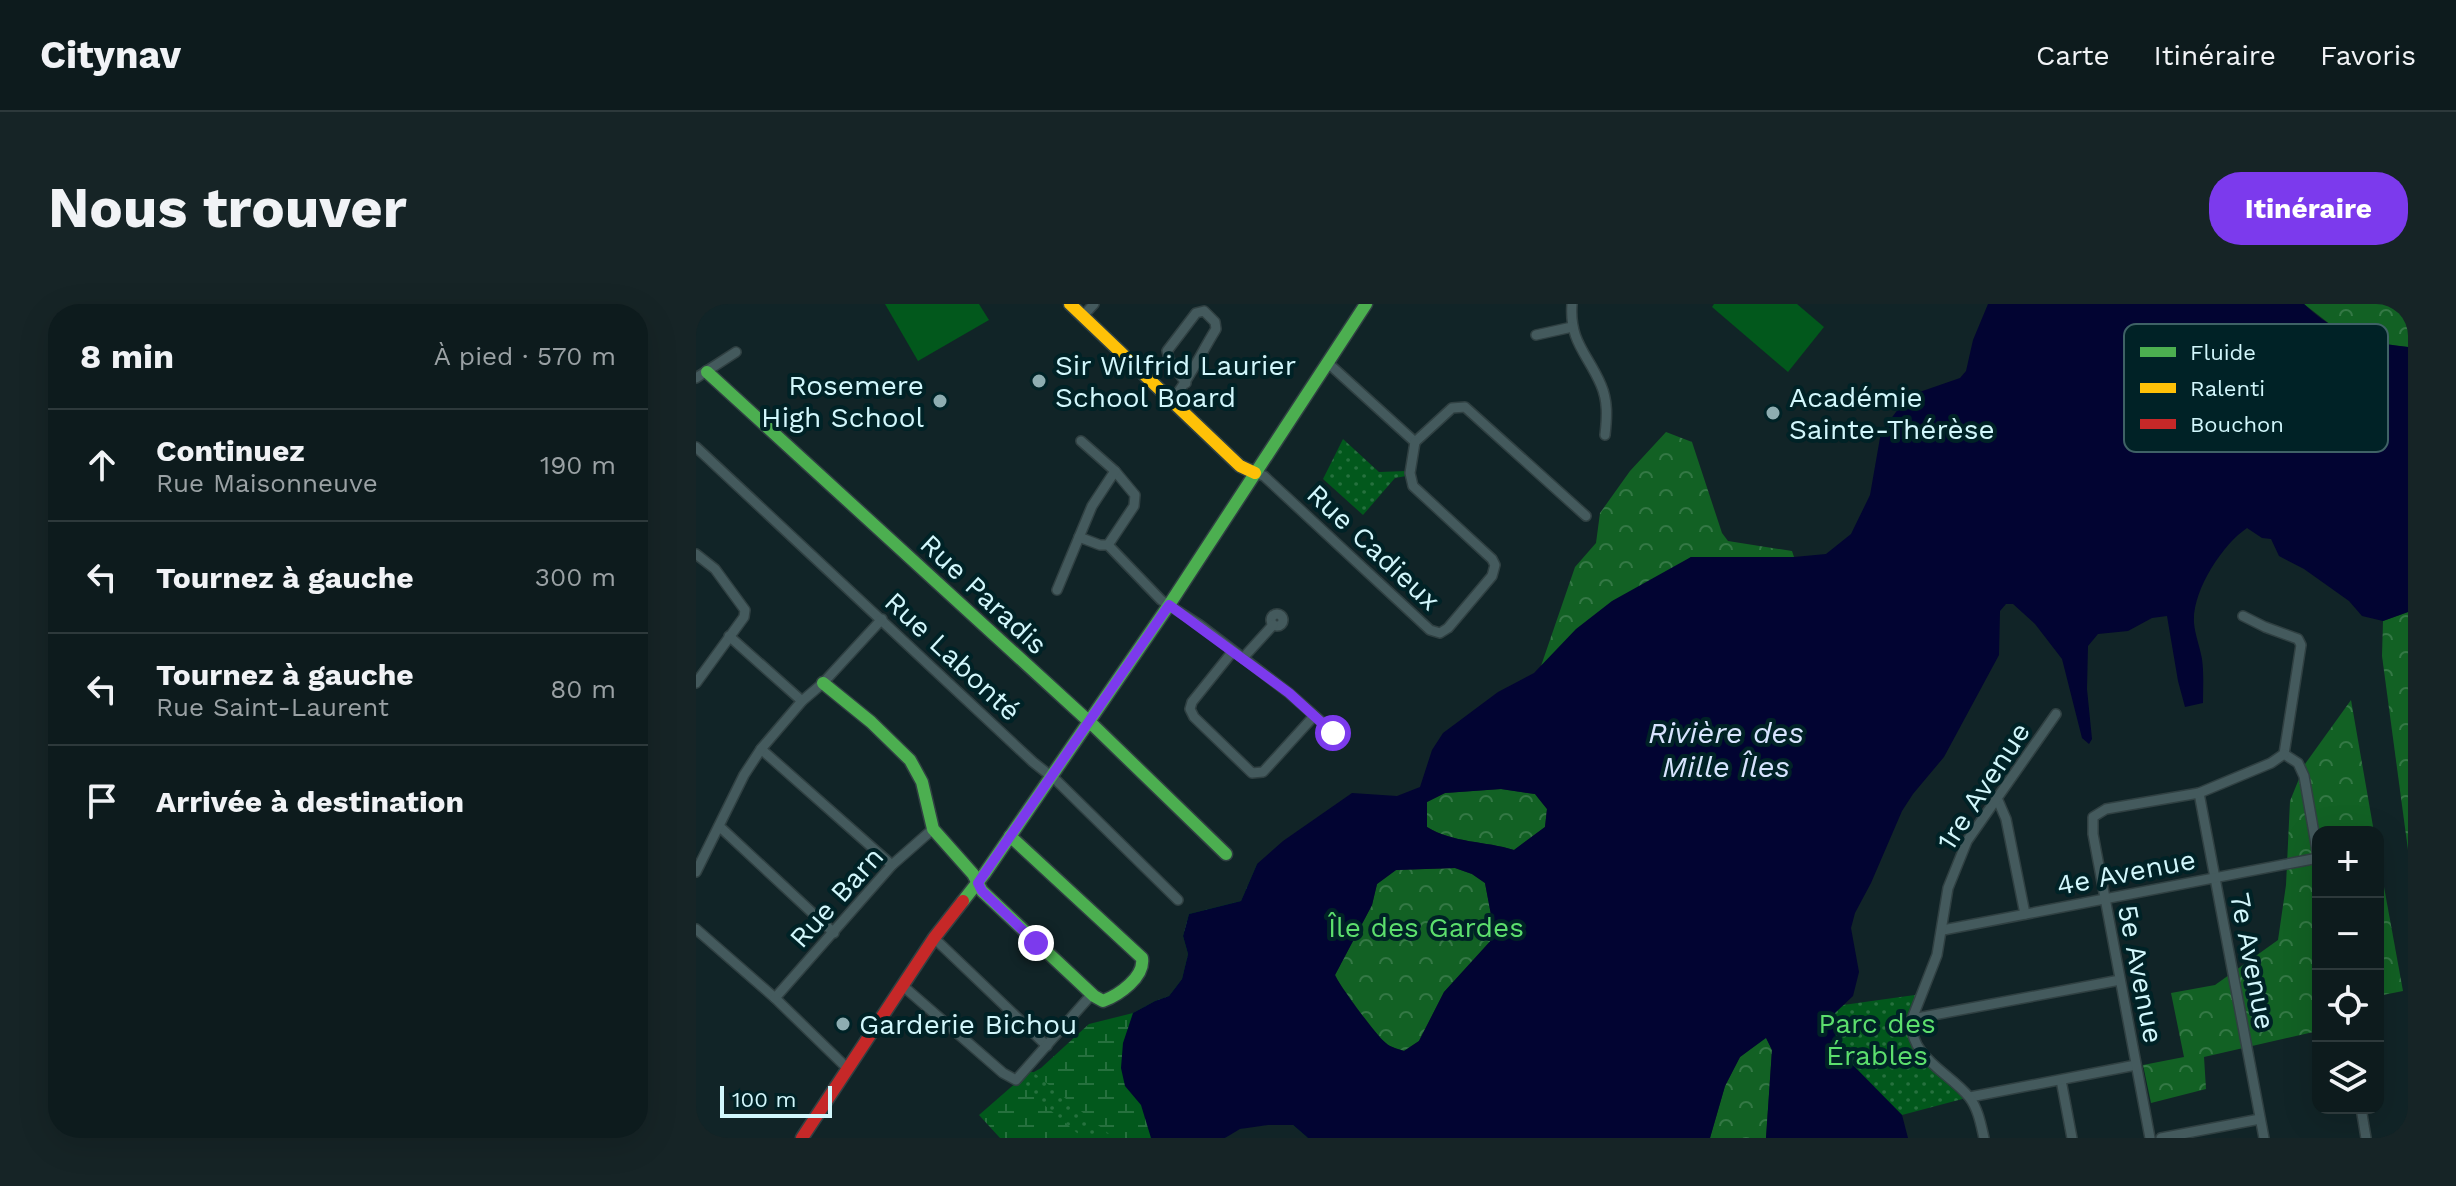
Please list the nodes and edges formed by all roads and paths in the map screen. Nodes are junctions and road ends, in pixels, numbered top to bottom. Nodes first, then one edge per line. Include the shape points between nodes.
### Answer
1 (1070, 304) edge
2 (1094, 304) edge
3 (1366, 304) edge
4 (1572, 304) edge
5 (1082, 317) junction
6 (1572, 327) junction
7 (1536, 335) dead end
8 (736, 352) dead end
9 (1328, 363) junction
10 (701, 375) edge
11 (1186, 383) junction
12 (1171, 402) junction
13 (1605, 435) dead end
14 (1081, 441) dead end
15 (1415, 442) junction
16 (696, 447) edge
17 (1115, 471) junction
18 (1255, 473) junction
19 (1586, 516) dead end
20 (1079, 537) junction
21 (1108, 545) junction
22 (696, 554) edge
23 (1057, 590) dead end
24 (1169, 605) junction
25 (2243, 616) dead end
26 (882, 619) junction
27 (1273, 625) dead end
28 (729, 636) junction
29 (1233, 651) junction
30 (1243, 658) junction
31 (696, 683) edge
32 (823, 683) junction
33 (802, 701) junction
34 (2056, 714) dead end
35 (1314, 716) junction
36 (1088, 722) junction
37 (1341, 739) dead end
38 (761, 749) junction
39 (2284, 754) junction
40 (1051, 777) junction
41 (2199, 793) junction
42 (1997, 798) junction
43 (719, 826) junction
44 (2313, 826) edge
45 (933, 829) junction
46 (1010, 836) junction
47 (1226, 854) dead end
48 (2312, 858) edge
49 (892, 865) junction
50 (696, 872) edge
51 (2215, 878) junction
52 (978, 883) junction
53 (2105, 899) junction
54 (1178, 900) dead end
55 (2025, 914) junction
56 (696, 929) edge
57 (1943, 930) junction
58 (834, 933) junction
59 (934, 938) junction
60 (2120, 980) junction
61 (903, 986) junction
62 (1092, 994) junction
63 (775, 998) junction
64 (1912, 1019) junction
65 (1047, 1046) junction
66 (2136, 1065) junction
67 (847, 1068) junction
68 (2061, 1080) junction
69 (1970, 1097) junction
70 (2362, 1114) edge
71 (2260, 1119) junction
72 (802, 1138) edge
73 (1984, 1138) edge
74 (2072, 1138) edge
75 (2150, 1138) edge
76 (2161, 1138) edge
77 (2264, 1138) edge
78 (2366, 1138) edge

1 - 5 street
2 - 5 street
3 - 9 street
4 - 6 street
5 - 12 street
6 - 7 street
6 - 13 street via 1604,393
8 - 10 street
9 - 15 street
9 - 18 street
10 - 36 street, Rue Paradis
11 - 11 street via 1216,329 1204,311 1196,313 1167,351
11 - 12 street
12 - 18 street via 1245,471
14 - 17 street
15 - 18 street, Rue Cadieux via 1409,476 1413,486 1495,565 1492,576 1440,633 1430,630
15 - 19 street via 1452,408 1465,407
16 - 26 street, Rue Labonté
17 - 20 street
17 - 21 street via 1136,500
18 - 24 street
20 - 21 street
20 - 23 street
21 - 24 street
22 - 28 street via 715,569 745,610
24 - 29 street
24 - 36 street
25 - 39 street via 2298,639 2301,645
26 - 32 street
26 - 40 street, Rue Labonté
27 - 30 street
28 - 31 street
28 - 33 street
29 - 30 street
29 - 35 street via 1190,709 1252,773 1265,771
30 - 35 street
32 - 33 street
32 - 45 street via 910,760 922,782
33 - 38 street
34 - 42 street, 1re Avenue
35 - 37 street
36 - 40 street
36 - 47 street, Rue Paradis
38 - 43 street
38 - 49 street
39 - 41 street
39 - 44 street via 2298,763 2304,776
40 - 46 street
40 - 54 street, Rue Labonté
41 - 51 street, 7e Avenue
41 - 53 street, 5e Avenue via 2106,809 2093,817
42 - 55 street
42 - 57 street, 1re Avenue via 1967,841 1948,888
43 - 50 street
43 - 58 street
45 - 49 street, Rue Barn
45 - 52 street
46 - 52 street
46 - 62 street via 1143,962 1114,997 1103,1001
48 - 51 street, 4e Avenue
49 - 58 street, Rue Barn
51 - 53 street, 4e Avenue
51 - 71 street, 7e Avenue
52 - 59 street
52 - 62 street
53 - 55 street, 4e Avenue
53 - 60 street, 5e Avenue
55 - 57 street, 4e Avenue
56 - 63 street
57 - 64 street, 1re Avenue
58 - 63 street, Rue Barn
59 - 61 street
59 - 65 street
60 - 64 street
60 - 66 street, 5e Avenue
61 - 65 street via 1016,1080
61 - 67 street
62 - 65 street
63 - 67 street
64 - 69 street via 1915,1043
66 - 68 street
66 - 75 street, 5e Avenue
67 - 72 street
68 - 69 street
68 - 74 street
69 - 73 street
70 - 78 street
71 - 76 street
71 - 77 street, 7e Avenue

